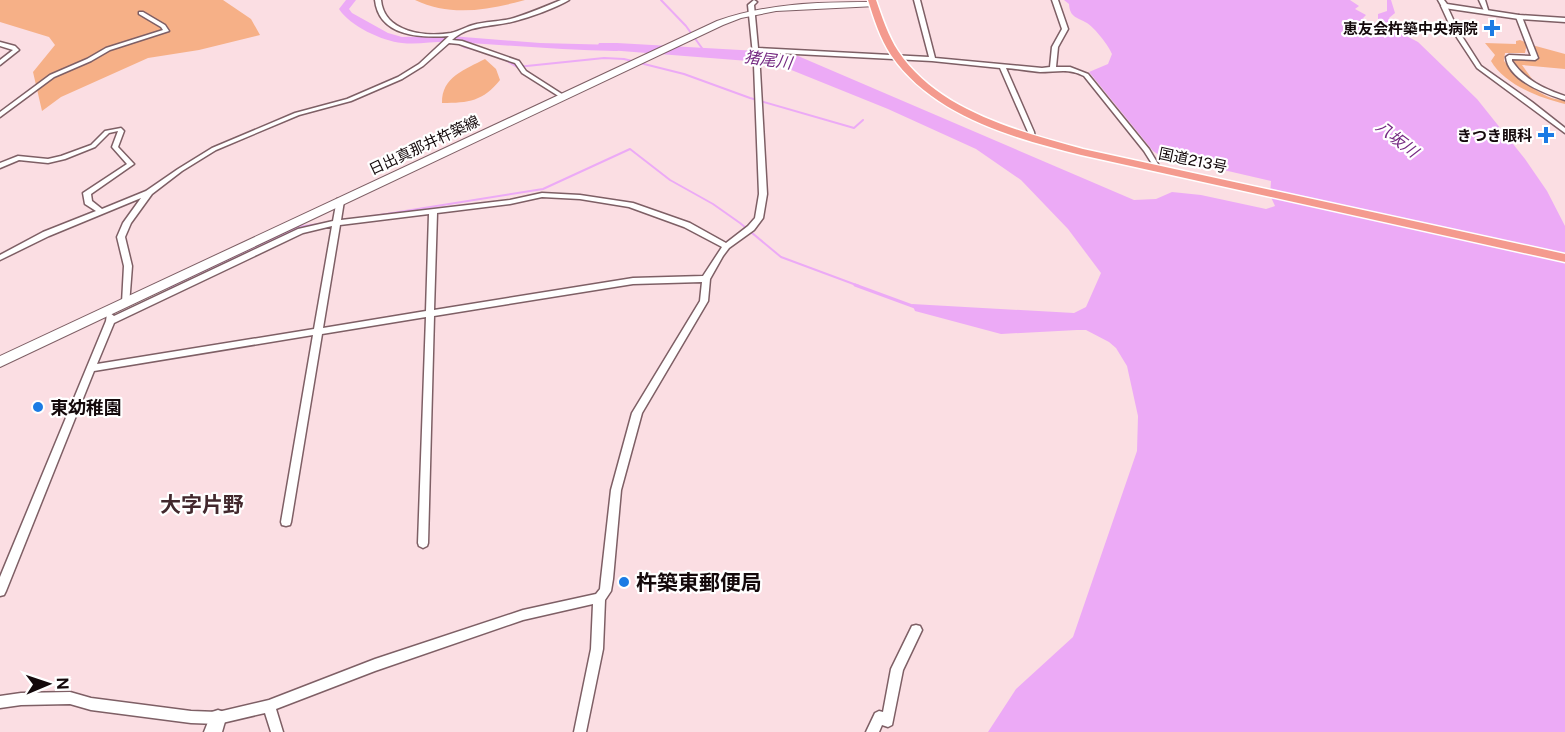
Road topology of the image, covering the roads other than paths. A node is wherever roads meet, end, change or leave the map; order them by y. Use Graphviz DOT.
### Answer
graph roads {
  1 [pos="378,0"];
  2 [pos="566,0"];
  3 [pos="917,0"];
  4 [pos="1055,0"];
  5 [pos="1482,0"];
  6 [pos="755,1"];
  7 [pos="873,2"];
  8 [pos="1443,3"];
  9 [pos="752,12"];
  10 [pos="1487,12"];
  11 [pos="141,13"];
  12 [pos="1519,16"];
  13 [pos="1565,20"];
  14 [pos="450,37"];
  15 [pos="0,44"];
  16 [pos="755,50"];
  17 [pos="898,58"];
  18 [pos="932,59"];
  19 [pos="0,63"];
  20 [pos="1002,66"];
  21 [pos="1053,67"];
  22 [pos="562,96"];
  23 [pos="1565,98"];
  24 [pos="0,115"];
  25 [pos="1561,124"];
  26 [pos="1565,131"];
  27 [pos="1032,138"];
  28 [pos="0,166"];
  29 [pos="1158,169"];
  30 [pos="149,192"];
  31 [pos="340,201"];
  32 [pos="101,211"];
  33 [pos="433,212"];
  34 [pos="337,221"];
  35 [pos="726,246"];
  36 [pos="0,258"];
  37 [pos="1565,258"];
  38 [pos="706,279"];
  39 [pos="126,303"];
  40 [pos="429,314"];
  41 [pos="110,316"];
  42 [pos="318,331"];
  43 [pos="0,362"];
  44 [pos="92,368"];
  45 [pos="286,522"];
  46 [pos="423,543"];
  47 [pos="0,591"];
  48 [pos="599,598"];
  49 [pos="916,630"];
  50 [pos="0,702"];
  51 [pos="269,706"];
  52 [pos="216,725"];
  53 [pos="277,732"];
  54 [pos="580,732"];
  55 [pos="872,732"];
  1 -- 14 [label="street"];
  2 -- 14 [label="street"];
  3 -- 18 [label="street"];
  4 -- 21 [label="street"];
  5 -- 10 [label="street"];
  6 -- 9 [label="street"];
  7 -- 9 [label="main road, 日出真那井杵築線"];
  7 -- 17 [label="highway, 国道213号"];
  8 -- 10 [label="street"];
  8 -- 25 [label="street"];
  9 -- 16 [label="street"];
  9 -- 22 [label="main road, 日出真那井杵築線"];
  10 -- 12 [label="street"];
  11 -- 24 [label="street"];
  12 -- 13 [label="street"];
  12 -- 23 [label="street"];
  14 -- 22 [label="street"];
  14 -- 30 [label="street"];
  15 -- 19 [label="street"];
  16 -- 17 [label="street"];
  16 -- 35 [label="street"];
  17 -- 18 [label="street"];
  17 -- 27 [label="highway, 国道213号"];
  18 -- 20 [label="street"];
  20 -- 21 [label="street"];
  20 -- 27 [label="street"];
  21 -- 29 [label="street"];
  22 -- 31 [label="main road, 日出真那井杵築線"];
  25 -- 26 [label="street"];
  27 -- 29 [label="highway, 国道213号"];
  28 -- 32 [label="street"];
  29 -- 37 [label="highway, 国道213号"];
  30 -- 32 [label="street"];
  30 -- 39 [label="street"];
  31 -- 34 [label="street"];
  31 -- 39 [label="main road, 日出真那井杵築線"];
  32 -- 36 [label="street"];
  33 -- 34 [label="street"];
  33 -- 35 [label="street"];
  33 -- 40 [label="street"];
  34 -- 41 [label="street"];
  34 -- 42 [label="street"];
  35 -- 38 [label="street"];
  38 -- 40 [label="street"];
  38 -- 48 [label="street"];
  39 -- 41 [label="main road, 日出真那井杵築線"];
  40 -- 42 [label="street"];
  40 -- 46 [label="street"];
  41 -- 43 [label="main road, 日出真那井杵築線"];
  41 -- 44 [label="street"];
  42 -- 44 [label="street"];
  42 -- 45 [label="street"];
  44 -- 47 [label="street"];
  48 -- 51 [label="street"];
  48 -- 54 [label="street"];
  49 -- 55 [label="street"];
  50 -- 52 [label="street"];
  51 -- 52 [label="street"];
  51 -- 53 [label="street"];
}
